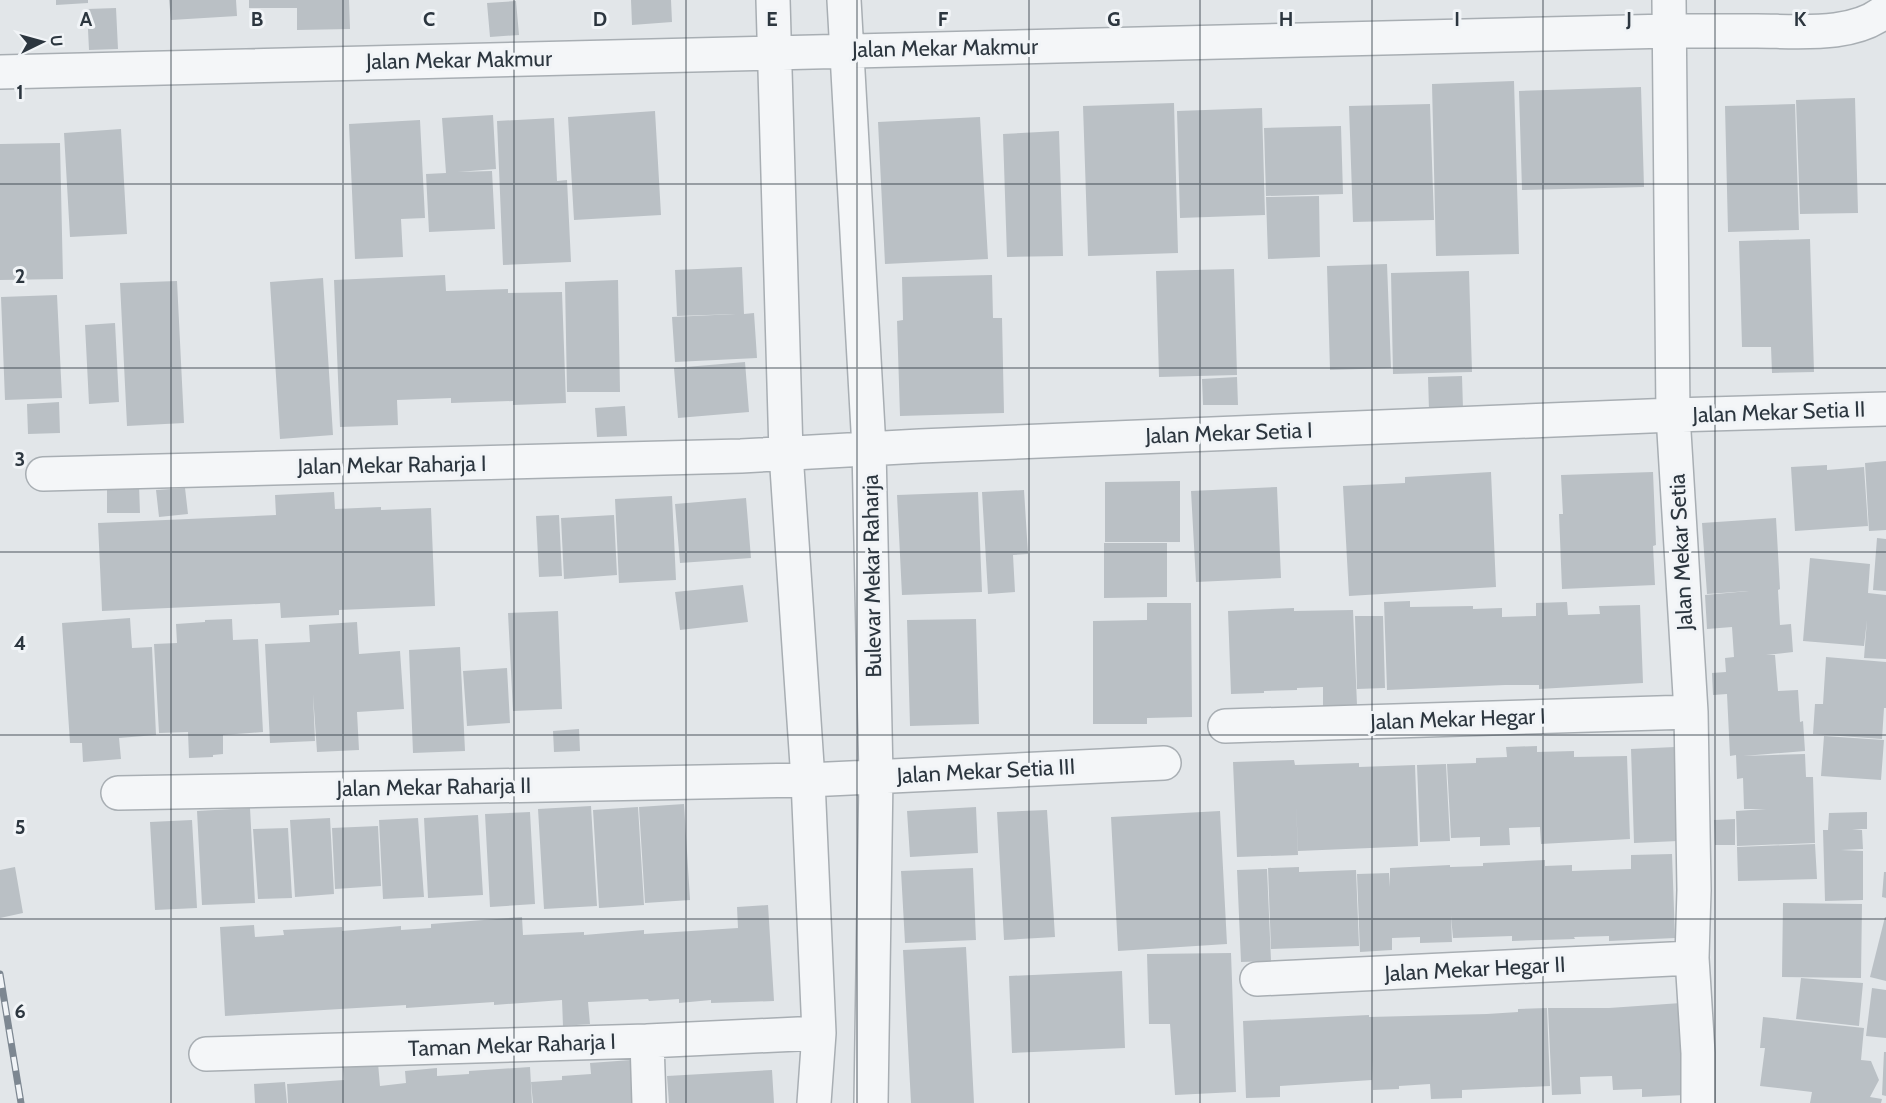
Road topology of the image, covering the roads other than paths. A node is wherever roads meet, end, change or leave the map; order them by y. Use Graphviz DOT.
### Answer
graph roads {
  1 [pos="772,0"];
  2 [pos="844,0"];
  3 [pos="1886,10"];
  4 [pos="1669,16"];
  5 [pos="846,50"];
  6 [pos="774,52"];
  7 [pos="0,72"];
  8 [pos="1886,409"];
  9 [pos="1673,415"];
  10 [pos="869,448"];
  11 [pos="786,453"];
  12 [pos="43,474"];
  13 [pos="1691,712"];
  14 [pos="1225,726"];
  15 [pos="1164,763"];
  16 [pos="876,776"];
  17 [pos="751,780"];
  18 [pos="808,780"];
  19 [pos="118,793"];
  20 [pos="1692,958"];
  21 [pos="1257,979"];
  22 [pos="819,1033"];
  23 [pos="647,1041"];
  24 [pos="206,1054"];
  25 [pos="649,1103"];
  26 [pos="814,1103"];
  27 [pos="871,1103"];
  28 [pos="1698,1103"];
  1 -- 6 [label="street"];
  2 -- 5 [label="street, Bulevar Mekar Raharja"];
  3 -- 4 [label="street, Jalan Mekar Makmur"];
  4 -- 5 [label="street, Jalan Mekar Makmur"];
  4 -- 9 [label="street, Jalan Mekar Setia"];
  5 -- 6 [label="street, Jalan Mekar Makmur"];
  5 -- 10 [label="street, Bulevar Mekar Raharja"];
  6 -- 7 [label="street, Jalan Mekar Makmur"];
  6 -- 11 [label="street"];
  8 -- 9 [label="street, Jalan Mekar Setia II"];
  9 -- 10 [label="street, Jalan Mekar Setia I"];
  9 -- 13 [label="street, Jalan Mekar Setia"];
  10 -- 11 [label="street, Jalan Mekar Setia I"];
  10 -- 16 [label="street, Bulevar Mekar Raharja"];
  11 -- 12 [label="street, Jalan Mekar Raharja I"];
  11 -- 18 [label="street"];
  13 -- 14 [label="street, Jalan Mekar Hegar I"];
  13 -- 20 [label="street, Jalan Mekar Setia"];
  15 -- 16 [label="street, Jalan Mekar Setia III"];
  16 -- 18 [label="street, Jalan Mekar Setia III"];
  16 -- 27 [label="street, Bulevar Mekar Raharja"];
  17 -- 18 [label="street, Jalan Mekar Setia III"];
  17 -- 19 [label="street, Jalan Mekar Raharja II"];
  18 -- 22 [label="street"];
  20 -- 21 [label="street, Jalan Mekar Hegar II"];
  20 -- 28 [label="street, Jalan Mekar Setia"];
  22 -- 23 [label="street, Taman Mekar Raharja I"];
  22 -- 26 [label="street"];
  23 -- 24 [label="street, Taman Mekar Raharja I"];
  23 -- 25 [label="street"];
}
